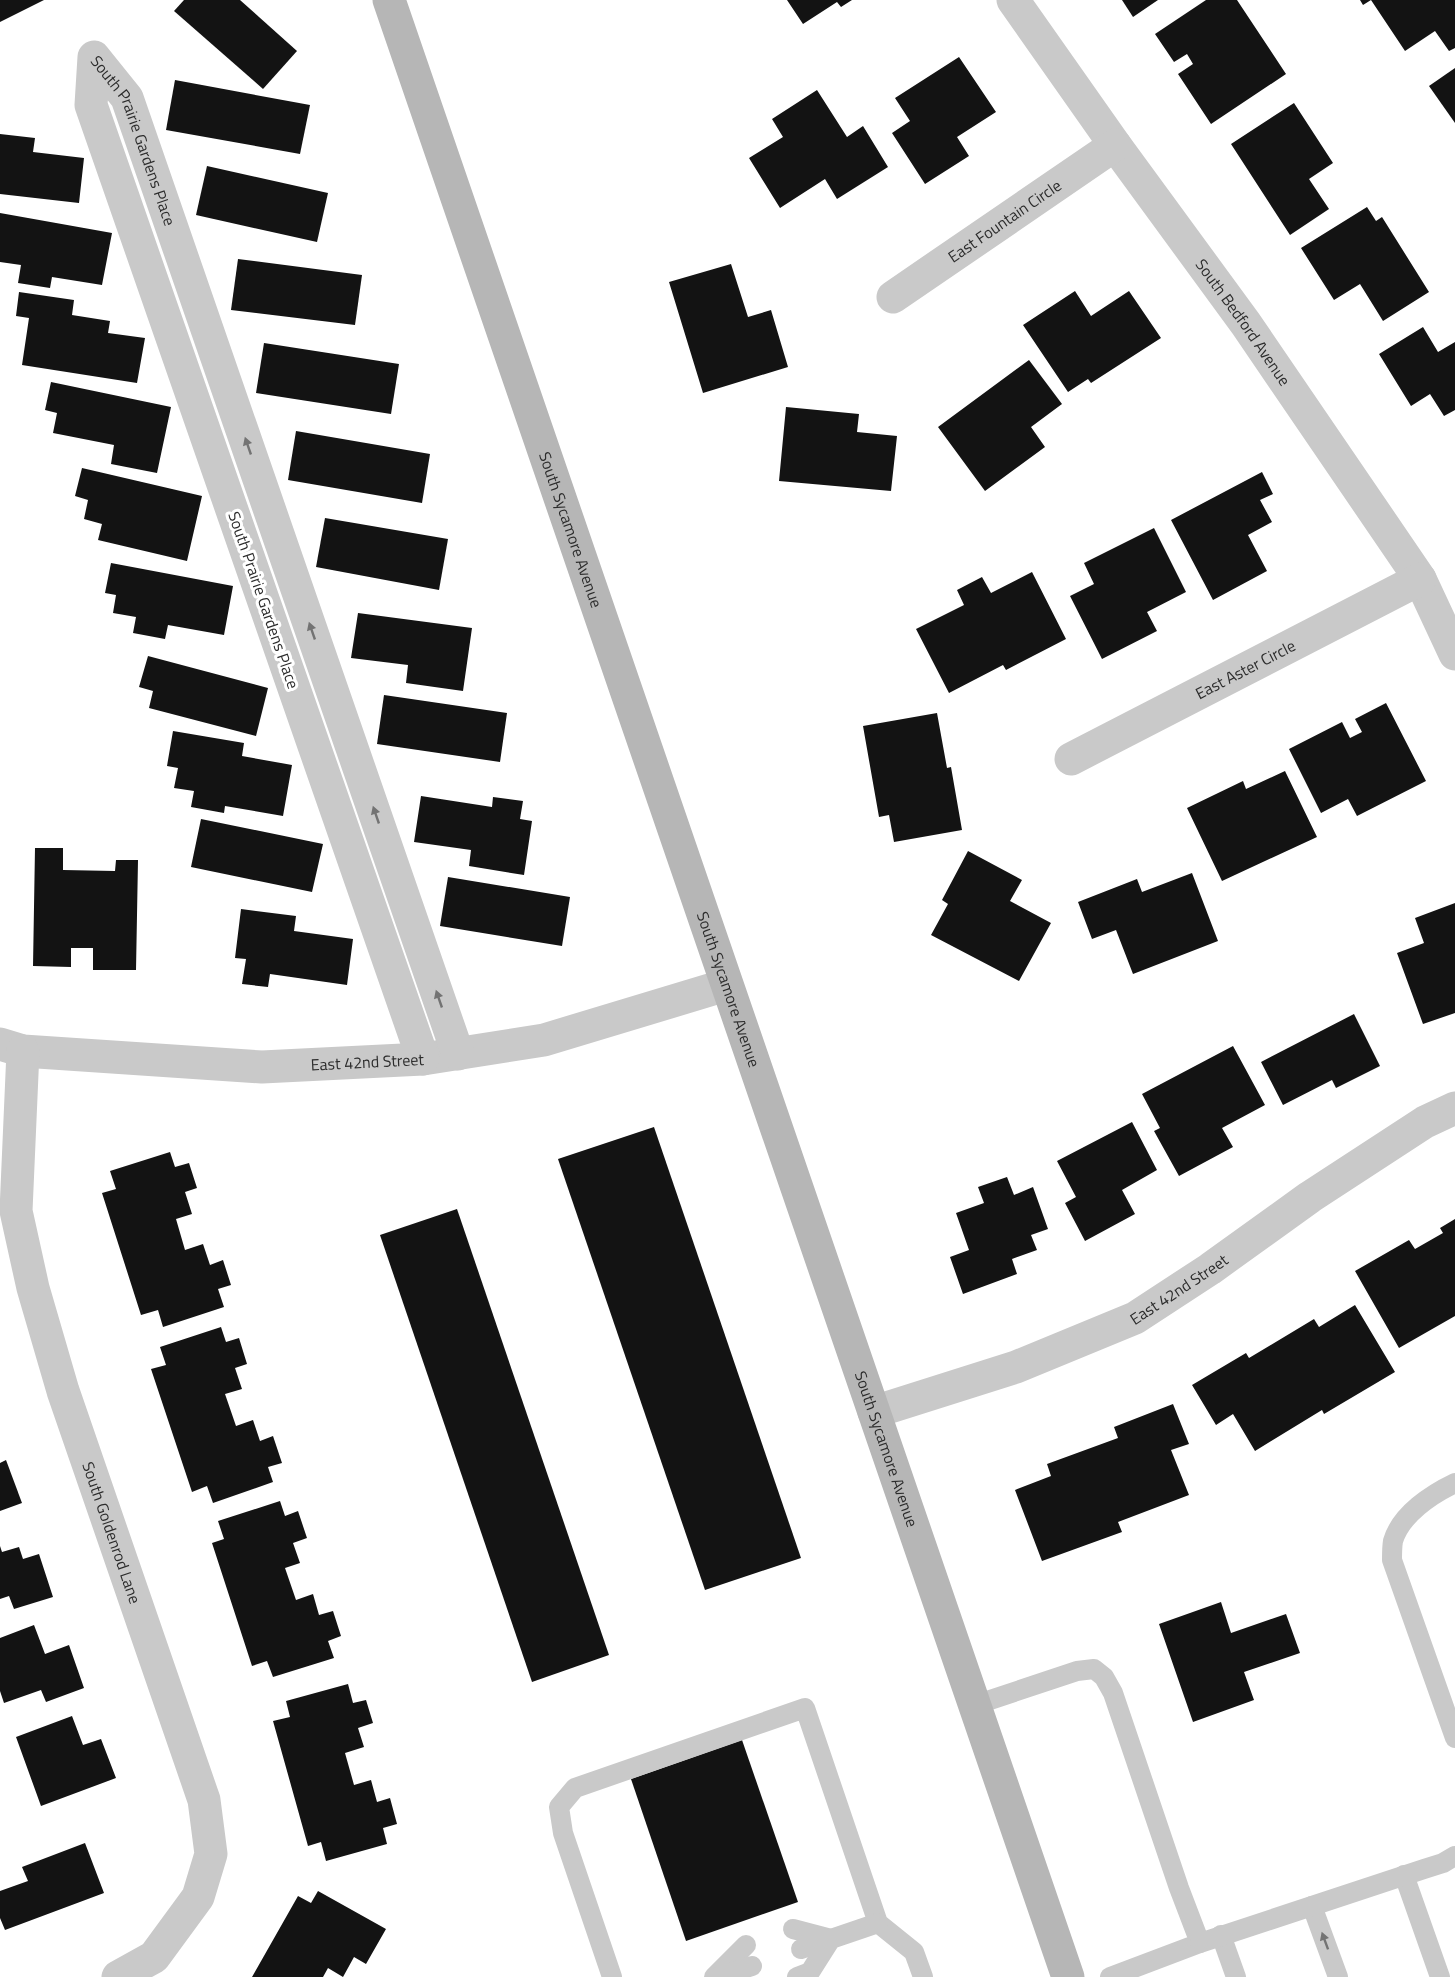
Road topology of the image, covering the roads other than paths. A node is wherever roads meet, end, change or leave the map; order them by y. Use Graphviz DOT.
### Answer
graph roads {
  1 [pos="389,0"];
  2 [pos="1013,0"];
  3 [pos="1115,145"];
  4 [pos="893,297"];
  5 [pos="1420,579"];
  6 [pos="1455,654"];
  7 [pos="1071,759"];
  8 [pos="726,985"];
  9 [pos="12,1048"];
  10 [pos="458,1054"];
  11 [pos="423,1059"];
  12 [pos="1455,1108"];
  13 [pos="874,1412"];
  14 [pos="1455,1483"];
  15 [pos="975,1705"];
  16 [pos="1455,1738"];
  17 [pos="1455,1856"];
  18 [pos="1404,1875"];
  19 [pos="1312,1906"];
  20 [pos="878,1923"];
  21 [pos="794,1929"];
  22 [pos="1221,1935"];
  23 [pos="831,1939"];
  24 [pos="1200,1943"];
  25 [pos="746,1945"];
  26 [pos="801,1949"];
  27 [pos="752,1966"];
  28 [pos="118,1977"];
  29 [pos="612,1977"];
  30 [pos="716,1977"];
  31 [pos="797,1977"];
  32 [pos="923,1977"];
  33 [pos="1068,1977"];
  34 [pos="1110,1977"];
  35 [pos="1236,1977"];
  36 [pos="1338,1977"];
  37 [pos="1440,1977"];
  1 -- 8 [label="main road, South Sycamore Avenue"];
  2 -- 3 [label="street, South Bedford Avenue"];
  3 -- 4 [label="street, East Fountain Circle"];
  3 -- 5 [label="street, South Bedford Avenue"];
  5 -- 6 [label="street, South Bedford Avenue"];
  5 -- 7 [label="street, East Aster Circle"];
  8 -- 10 [label="street, East 42nd Street"];
  8 -- 13 [label="main road, South Sycamore Avenue"];
  9 -- 11 [label="street, East 42nd Street"];
  9 -- 28 [label="street, South Goldenrod Lane"];
  10 -- 11 [label="street, East 42nd Street"];
  10 -- 11 [label="street, South Prairie Gardens Place, one-way"];
  12 -- 13 [label="street, East 42nd Street"];
  13 -- 15 [label="main road, South Sycamore Avenue"];
  14 -- 16 [label="lane"];
  15 -- 24 [label="lane"];
  15 -- 33 [label="main road, South Sycamore Avenue"];
  17 -- 18 [label="lane"];
  18 -- 19 [label="lane"];
  18 -- 37 [label="lane"];
  19 -- 22 [label="lane"];
  36 -- 19 [label="lane, one-way"];
  20 -- 23 [label="lane"];
  20 -- 29 [label="lane"];
  20 -- 32 [label="lane"];
  21 -- 23 [label="lane"];
  22 -- 24 [label="lane"];
  22 -- 35 [label="lane"];
  23 -- 26 [label="lane"];
  23 -- 31 [label="lane"];
  24 -- 34 [label="lane"];
  25 -- 30 [label="lane"];
  27 -- 30 [label="lane"];
}
